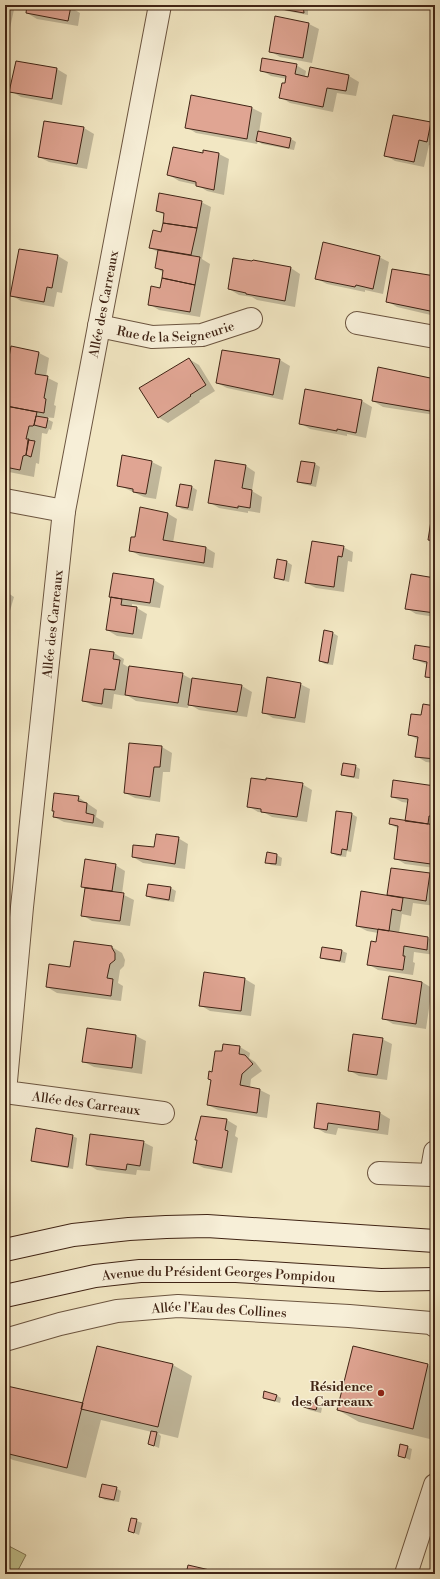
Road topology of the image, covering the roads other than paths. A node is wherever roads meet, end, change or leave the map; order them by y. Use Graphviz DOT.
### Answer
graph roads {
  1 [pos="160,5"];
  2 [pos="250,319"];
  3 [pos="357,323"];
  4 [pos="99,326"];
  5 [pos="435,337"];
  6 [pos="5,500"];
  7 [pos="64,511"];
  8 [pos="14,903"];
  9 [pos="6,1079"];
  10 [pos="162,1113"];
  11 [pos="435,1152"];
  12 [pos="380,1173"];
  13 [pos="435,1241"];
  14 [pos="5,1250"];
  15 [pos="435,1279"];
  16 [pos="381,1280"];
  17 [pos="435,1288"];
  18 [pos="5,1296"];
  19 [pos="435,1326"];
  20 [pos="5,1340"];
  21 [pos="435,1485"];
  22 [pos="406,1574"];
  1 -- 4 [label="street, Allée des Carreaux"];
  2 -- 4 [label="street, Rue de la Seigneurie"];
  3 -- 5 [label="street"];
  4 -- 7 [label="street, Allée des Carreaux"];
  6 -- 7 [label="street"];
  7 -- 8 [label="street, Allée des Carreaux"];
  8 -- 9 [label="street, Allée des Carreaux"];
  9 -- 10 [label="street, Allée des Carreaux"];
  11 -- 12 [label="street"];
  13 -- 14 [label="street"];
  15 -- 16 [label="street, Avenue du Président Georges Pompidou"];
  16 -- 17 [label="street"];
  16 -- 18 [label="street, Avenue du Président Georges Pompidou"];
  19 -- 20 [label="street, Allée l'Eau des Collines"];
  21 -- 22 [label="street"];
}
